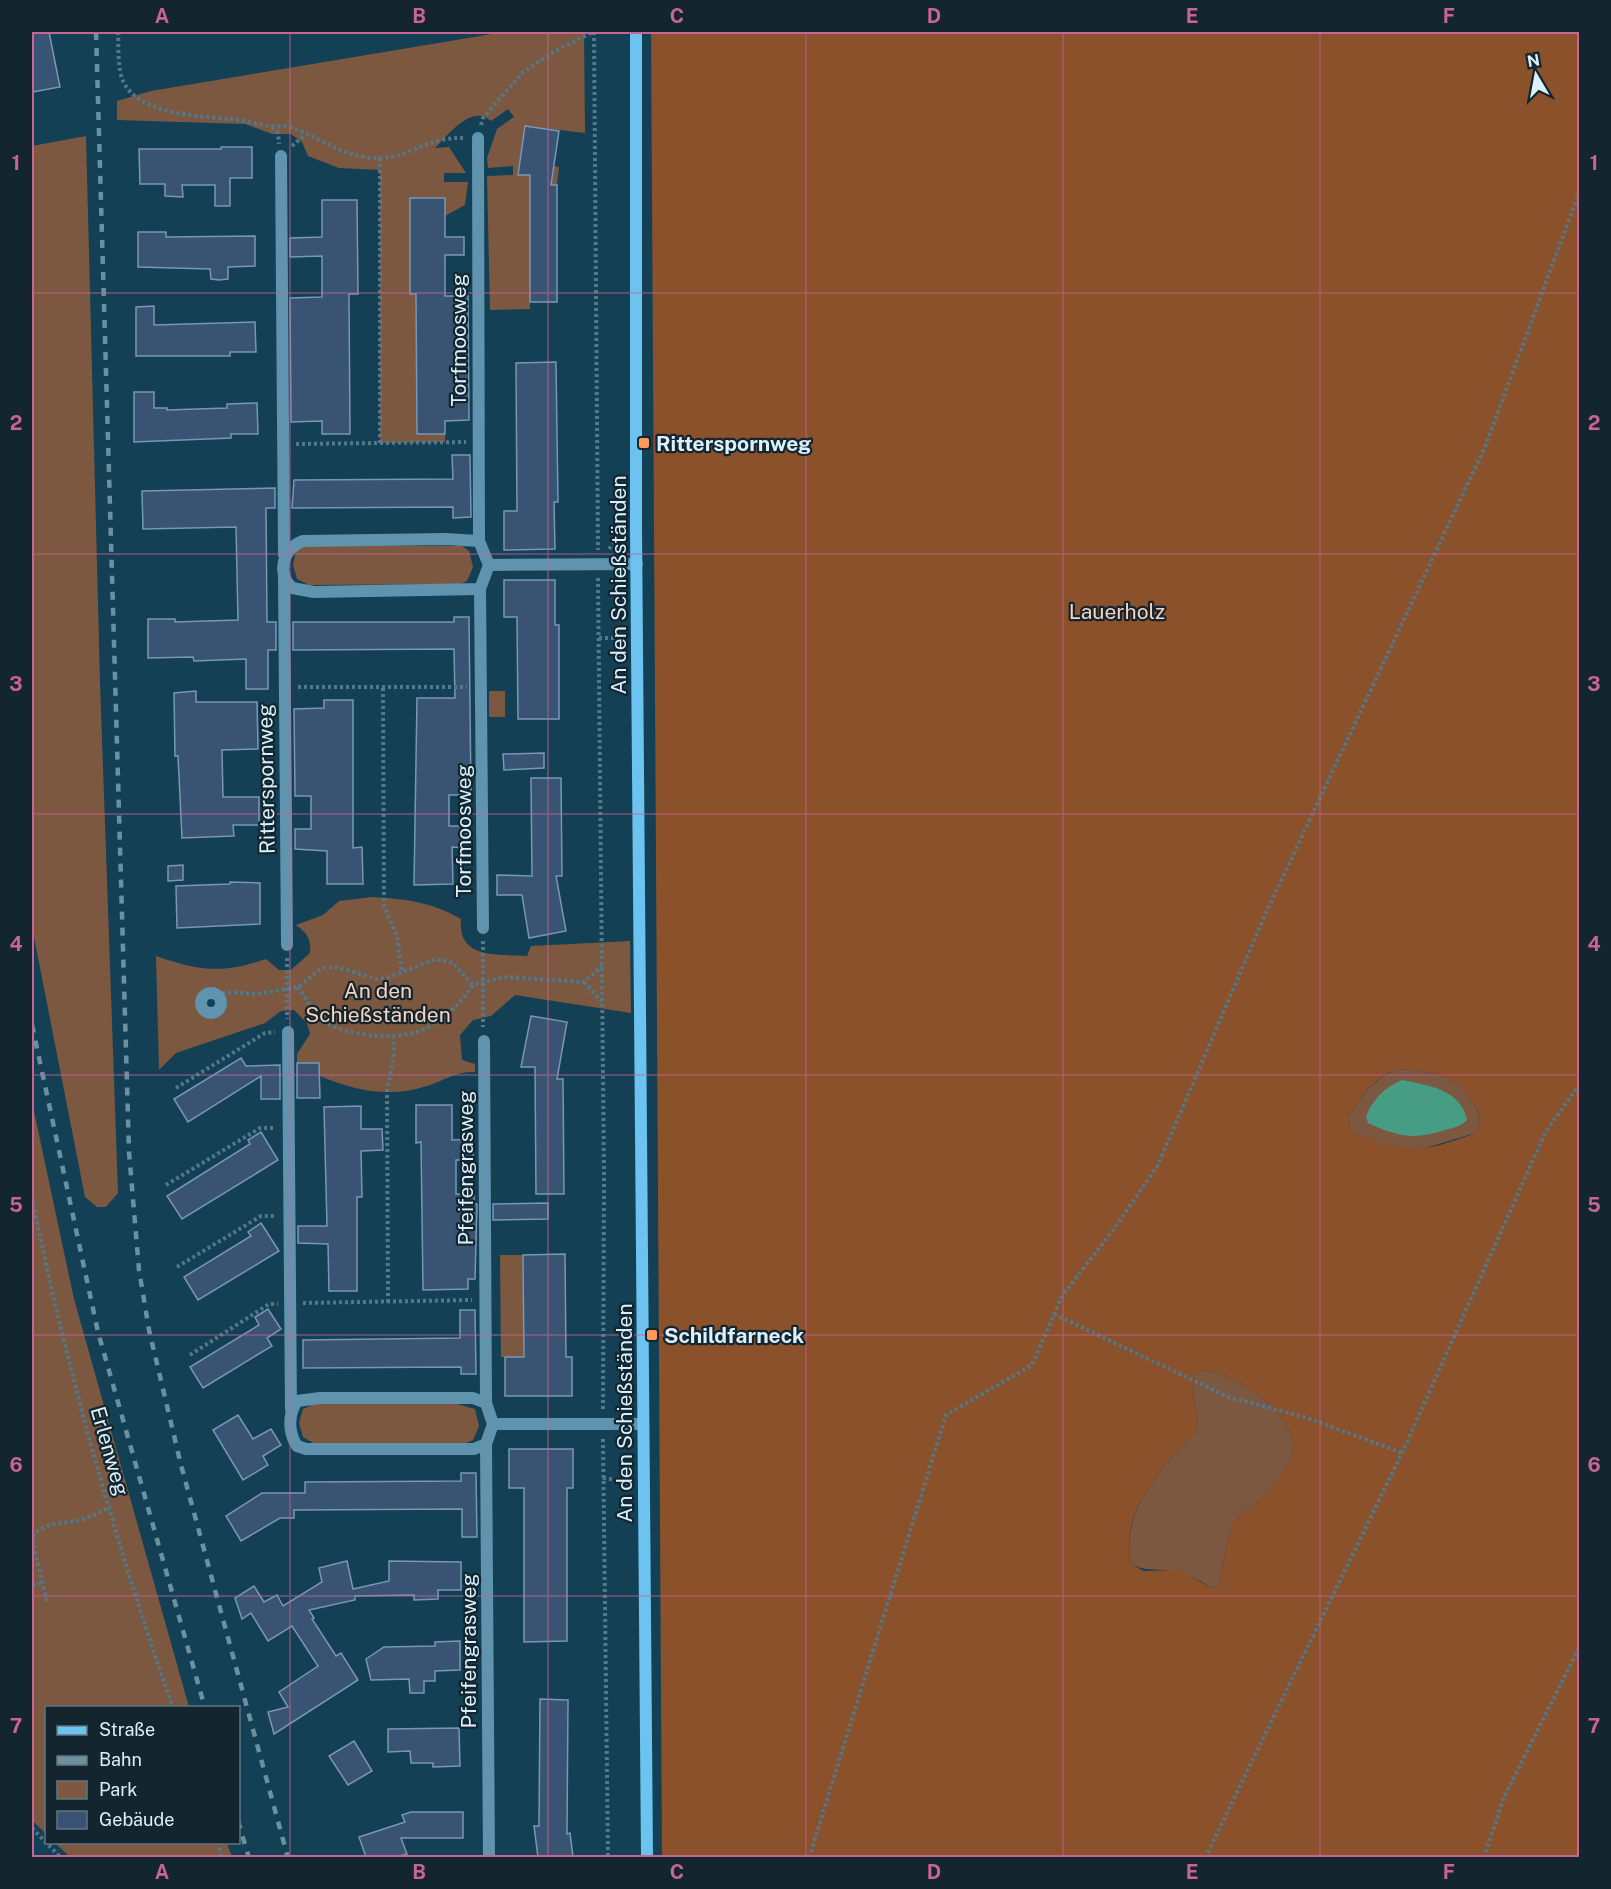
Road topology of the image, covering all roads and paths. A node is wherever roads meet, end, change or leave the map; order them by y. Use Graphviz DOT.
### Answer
graph roads {
  1 [pos="118,32"];
  2 [pos="593,32"];
  3 [pos="636,32"];
  4 [pos="478,138"];
  5 [pos="281,156"];
  6 [pos="380,158"];
  7 [pos="1580,190"];
  8 [pos="477,442"];
  9 [pos="380,443"];
  10 [pos="284,444"];
  11 [pos="479,541"];
  12 [pos="284,556"];
  13 [pos="598,564"];
  14 [pos="637,564"];
  15 [pos="489,565"];
  16 [pos="284,577"];
  17 [pos="480,589"];
  18 [pos="599,638"];
  19 [pos="619,658"];
  20 [pos="285,687"];
  21 [pos="481,687"];
  22 [pos="383,688"];
  23 [pos="483,928"];
  24 [pos="287,945"];
  25 [pos="602,965"];
  26 [pos="402,973"];
  27 [pos="584,982"];
  28 [pos="474,985"];
  29 [pos="483,985"];
  30 [pos="287,987"];
  31 [pos="298,987"];
  32 [pos="218,996"];
  33 [pos="602,1003"];
  34 [pos="288,1032"];
  35 [pos="393,1037"];
  36 [pos="483,1041"];
  37 [pos="1580,1084"];
  38 [pos="176,1088"];
  39 [pos="288,1127"];
  40 [pos="166,1185"];
  41 [pos="32,1198"];
  42 [pos="289,1215"];
  43 [pos="177,1267"];
  44 [pos="485,1300"];
  45 [pos="388,1302"];
  46 [pos="290,1304"];
  47 [pos="1054,1314"];
  48 [pos="190,1354"];
  49 [pos="486,1403"];
  50 [pos="291,1410"];
  51 [pos="493,1424"];
  52 [pos="603,1424"];
  53 [pos="643,1424"];
  54 [pos="486,1444"];
  55 [pos="1402,1453"];
  56 [pos="603,1478"];
  57 [pos="631,1492"];
  58 [pos="111,1507"];
  59 [pos="44,1583"];
  60 [pos="32,1585"];
  61 [pos="47,1601"];
  62 [pos="1580,1646"];
  63 [pos="173,1706"];
  64 [pos="32,1828"];
  65 [pos="45,1841"];
  66 [pos="48,1844"];
  67 [pos="61,1857"];
  68 [pos="489,1857"];
  69 [pos="608,1857"];
  70 [pos="648,1857"];
  71 [pos="809,1857"];
  72 [pos="1205,1857"];
  73 [pos="1484,1857"];
  1 -- 6 [label="path"];
  2 -- 4 [label="path"];
  2 -- 13 [label="path"];
  3 -- 14 [label="street, An den Schießständen"];
  4 -- 6 [label="path"];
  4 -- 8 [label="street, Torfmoosweg"];
  5 -- 10 [label="street, Ritterspornweg"];
  6 -- 9 [label="path"];
  7 -- 47 [label="path"];
  8 -- 9 [label="path"];
  8 -- 11 [label="street, Torfmoosweg"];
  9 -- 10 [label="path"];
  10 -- 12 [label="street, Ritterspornweg"];
  11 -- 12 [label="street"];
  11 -- 15 [label="street"];
  12 -- 16 [label="street, Ritterspornweg"];
  13 -- 14 [label="street"];
  13 -- 15 [label="street"];
  13 -- 18 [label="path"];
  14 -- 53 [label="street, An den Schießständen"];
  15 -- 17 [label="street"];
  16 -- 17 [label="street"];
  16 -- 20 [label="street, Ritterspornweg"];
  17 -- 21 [label="street, Torfmoosweg"];
  18 -- 19 [label="path"];
  18 -- 25 [label="path"];
  20 -- 22 [label="path"];
  20 -- 24 [label="street, Ritterspornweg"];
  21 -- 22 [label="path"];
  21 -- 23 [label="street, Torfmoosweg"];
  22 -- 26 [label="path"];
  23 -- 29 [label="path"];
  24 -- 30 [label="path"];
  25 -- 27 [label="path"];
  25 -- 33 [label="path"];
  26 -- 28 [label="path"];
  26 -- 31 [label="path"];
  27 -- 29 [label="path"];
  27 -- 33 [label="path"];
  28 -- 29 [label="path"];
  28 -- 35 [label="path"];
  29 -- 36 [label="path"];
  30 -- 31 [label="path"];
  30 -- 32 [label="path"];
  30 -- 34 [label="path"];
  31 -- 35 [label="path"];
  33 -- 52 [label="path"];
  34 -- 38 [label="path"];
  34 -- 39 [label="street"];
  35 -- 45 [label="path"];
  36 -- 44 [label="street, Pfeifengrasweg"];
  37 -- 55 [label="path"];
  39 -- 40 [label="path"];
  39 -- 42 [label="street"];
  41 -- 58 [label="path, Erlenweg"];
  42 -- 43 [label="path"];
  42 -- 46 [label="street"];
  44 -- 45 [label="path"];
  44 -- 49 [label="street, Pfeifengrasweg"];
  45 -- 46 [label="path"];
  46 -- 48 [label="path"];
  46 -- 50 [label="street"];
  47 -- 55 [label="path"];
  47 -- 71 [label="path"];
  49 -- 50 [label="street"];
  49 -- 51 [label="street"];
  50 -- 54 [label="street"];
  51 -- 52 [label="street"];
  51 -- 54 [label="street"];
  52 -- 53 [label="street"];
  52 -- 56 [label="path"];
  53 -- 70 [label="street, An den Schießständen"];
  54 -- 68 [label="street, Pfeifengrasweg"];
  55 -- 72 [label="path"];
  56 -- 57 [label="path"];
  56 -- 69 [label="path"];
  58 -- 59 [label="path"];
  58 -- 63 [label="path, Erlenweg"];
  59 -- 60 [label="path"];
  59 -- 61 [label="path"];
  62 -- 73 [label="path"];
  64 -- 65 [label="path"];
  66 -- 67 [label="path"];
}
